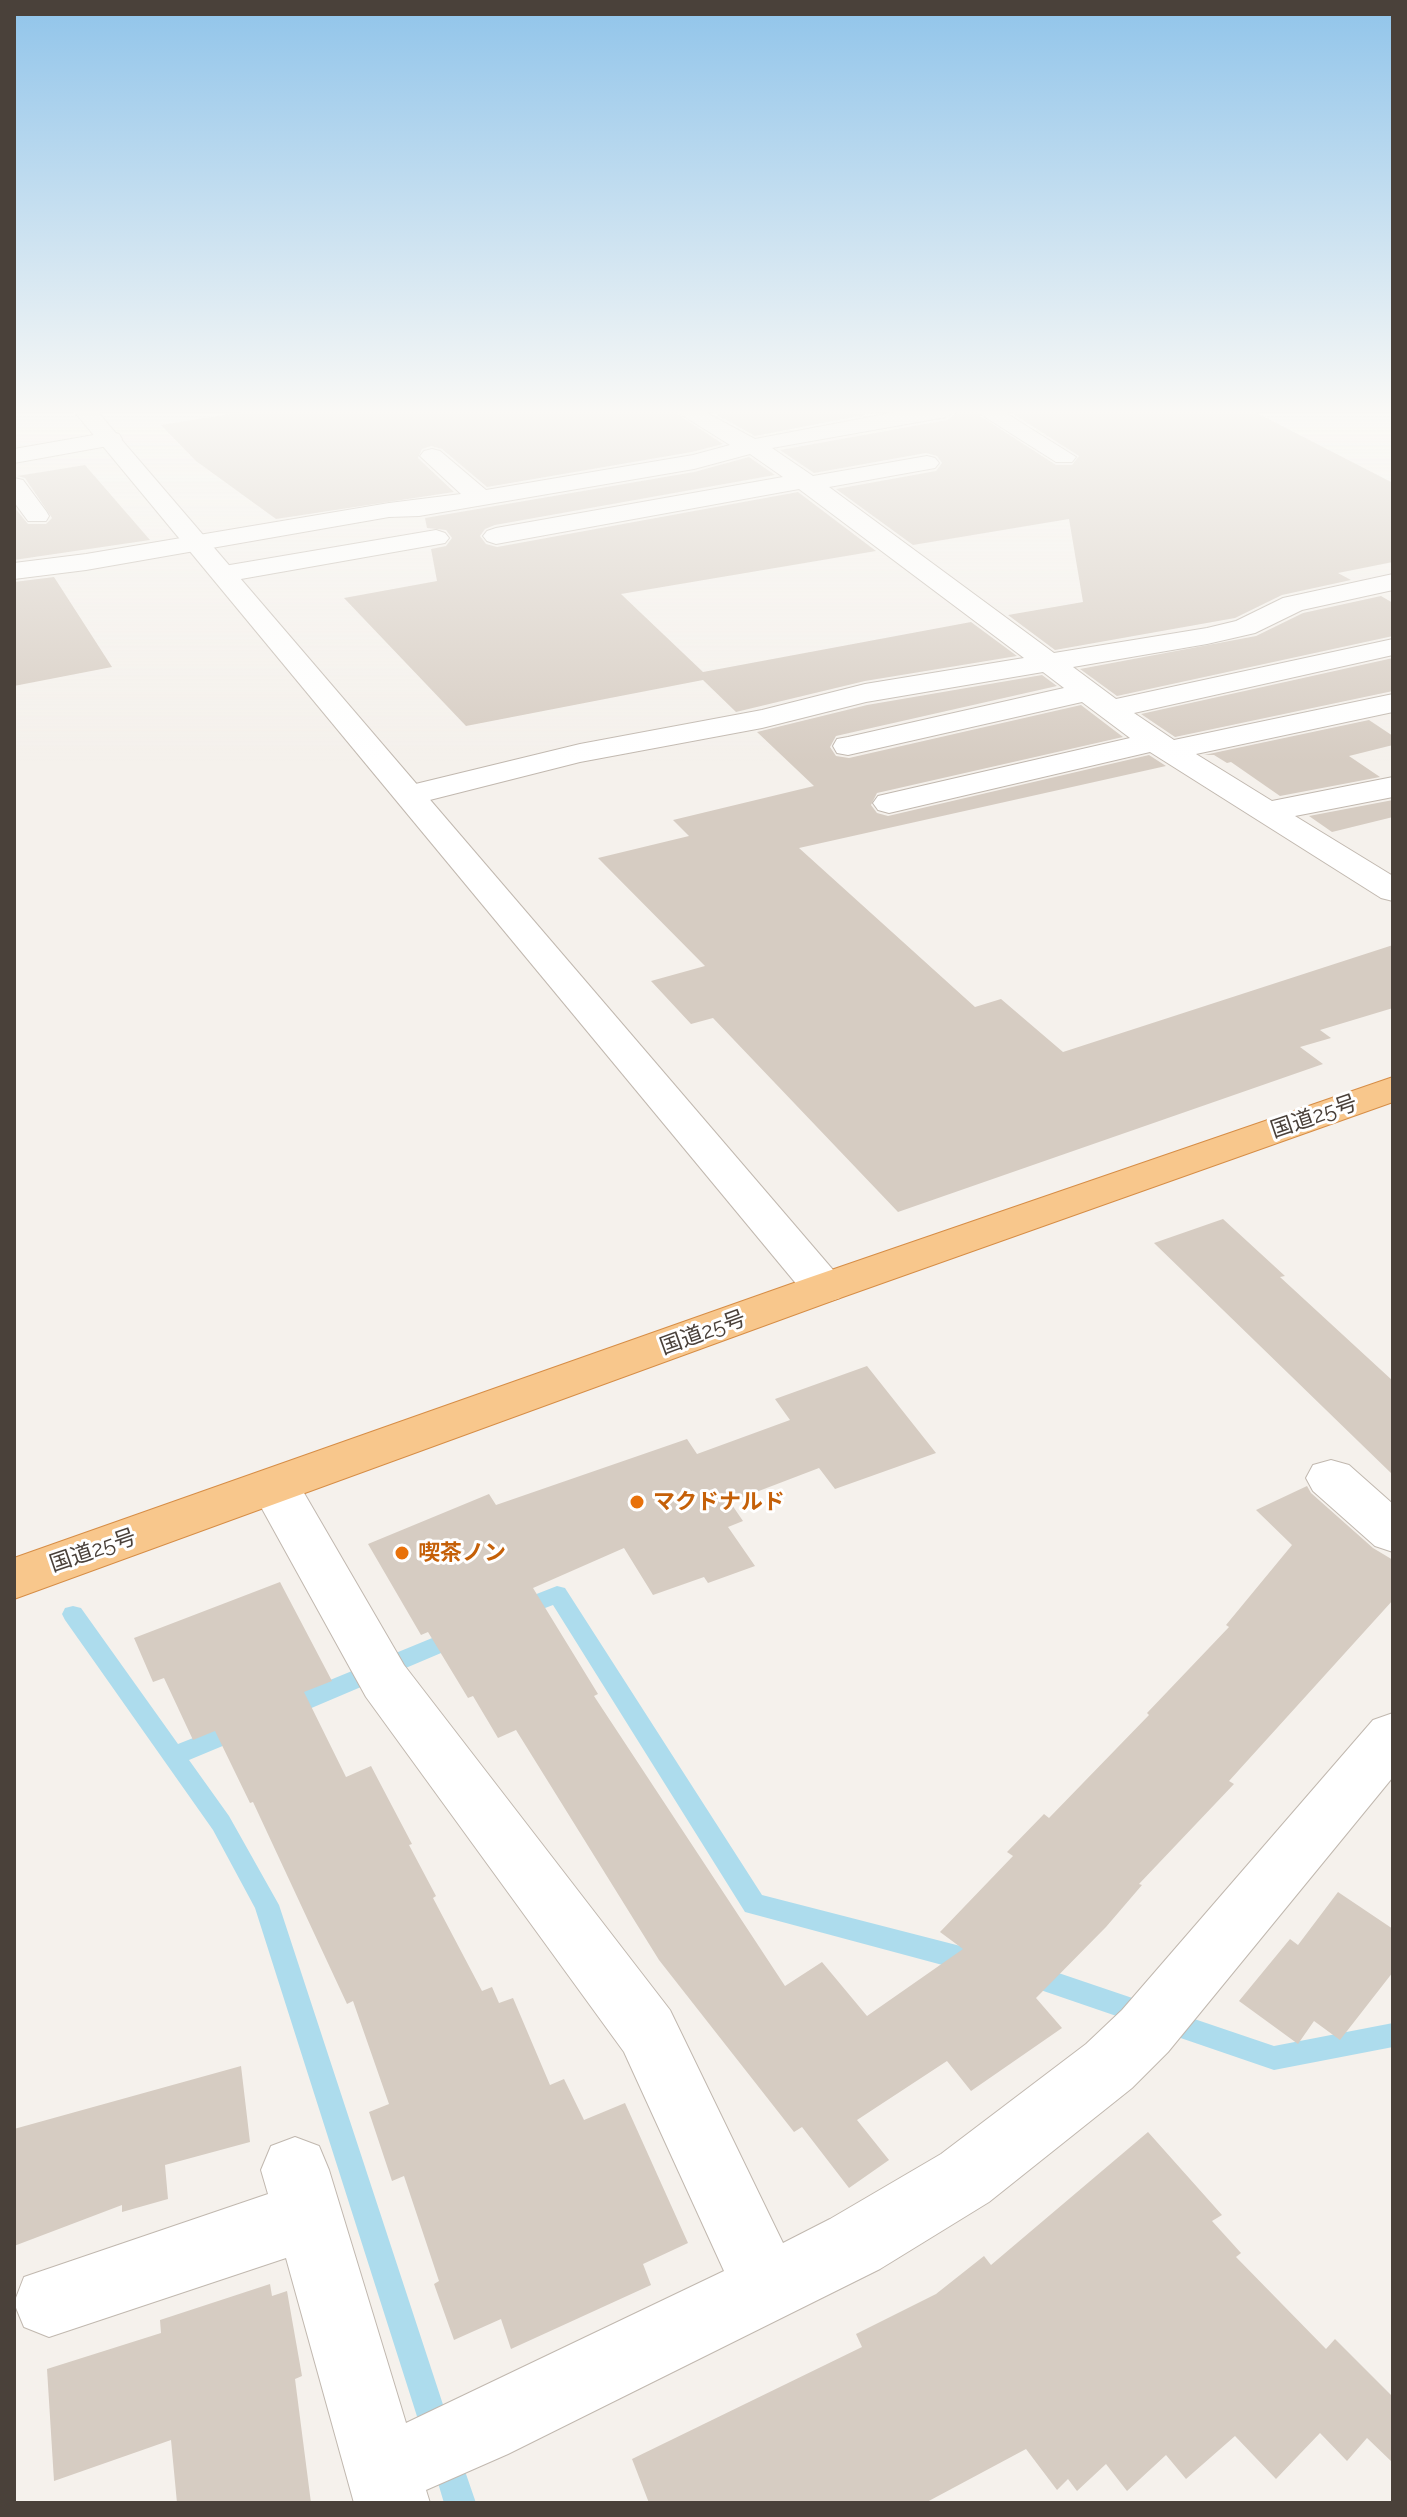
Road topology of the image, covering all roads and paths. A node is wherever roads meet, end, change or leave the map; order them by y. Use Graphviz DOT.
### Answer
graph roads {
  1 [pos="185,527"];
  2 [pos="288,527"];
  3 [pos="545,527"];
  4 [pos="868,527"];
  5 [pos="66,536"];
  6 [pos="496,536"];
  7 [pos="436,538"];
  8 [pos="198,543"];
  9 [pos="86,562"];
  10 [pos="14,571"];
  11 [pos="224,574"];
  12 [pos="1393,582"];
  13 [pos="1393,647"];
  14 [pos="1050,662"];
  15 [pos="1099,701"];
  16 [pos="1393,703"];
  17 [pos="848,746"];
  18 [pos="1161,746"];
  19 [pos="1393,787"];
  20 [pos="410,795"];
  21 [pos="889,803"];
  22 [pos="1269,811"];
  23 [pos="1393,891"];
  24 [pos="1393,1089"];
  25 [pos="824,1288"];
  26 [pos="1331,1478"];
  27 [pos="275,1487"];
  28 [pos="1393,1533"];
  29 [pos="14,1579"];
  30 [pos="1393,1736"];
  31 [pos="767,2287"];
  32 [pos="49,2302"];
  33 [pos="419,2465"];
  1 -- 8 [label="street"];
  2 -- 8 [label="street"];
  3 -- 6 [label="street"];
  4 -- 14 [label="street"];
  5 -- 9 [label="street"];
  7 -- 11 [label="street"];
  8 -- 9 [label="street"];
  8 -- 11 [label="street"];
  9 -- 10 [label="street"];
  11 -- 20 [label="street"];
  12 -- 14 [label="street"];
  13 -- 15 [label="street"];
  14 -- 15 [label="street"];
  14 -- 20 [label="street"];
  15 -- 17 [label="street"];
  15 -- 18 [label="street"];
  16 -- 18 [label="street"];
  18 -- 21 [label="street"];
  18 -- 22 [label="street"];
  19 -- 22 [label="street"];
  20 -- 25 [label="street"];
  22 -- 23 [label="street"];
  24 -- 25 [label="highway, 国道25号"];
  25 -- 27 [label="highway, 国道25号"];
  26 -- 28 [label="street"];
  27 -- 29 [label="highway, 国道25号"];
  27 -- 31 [label="street"];
  30 -- 31 [label="street"];
  31 -- 33 [label="street"];
  32 -- 33 [label="street"];
}
